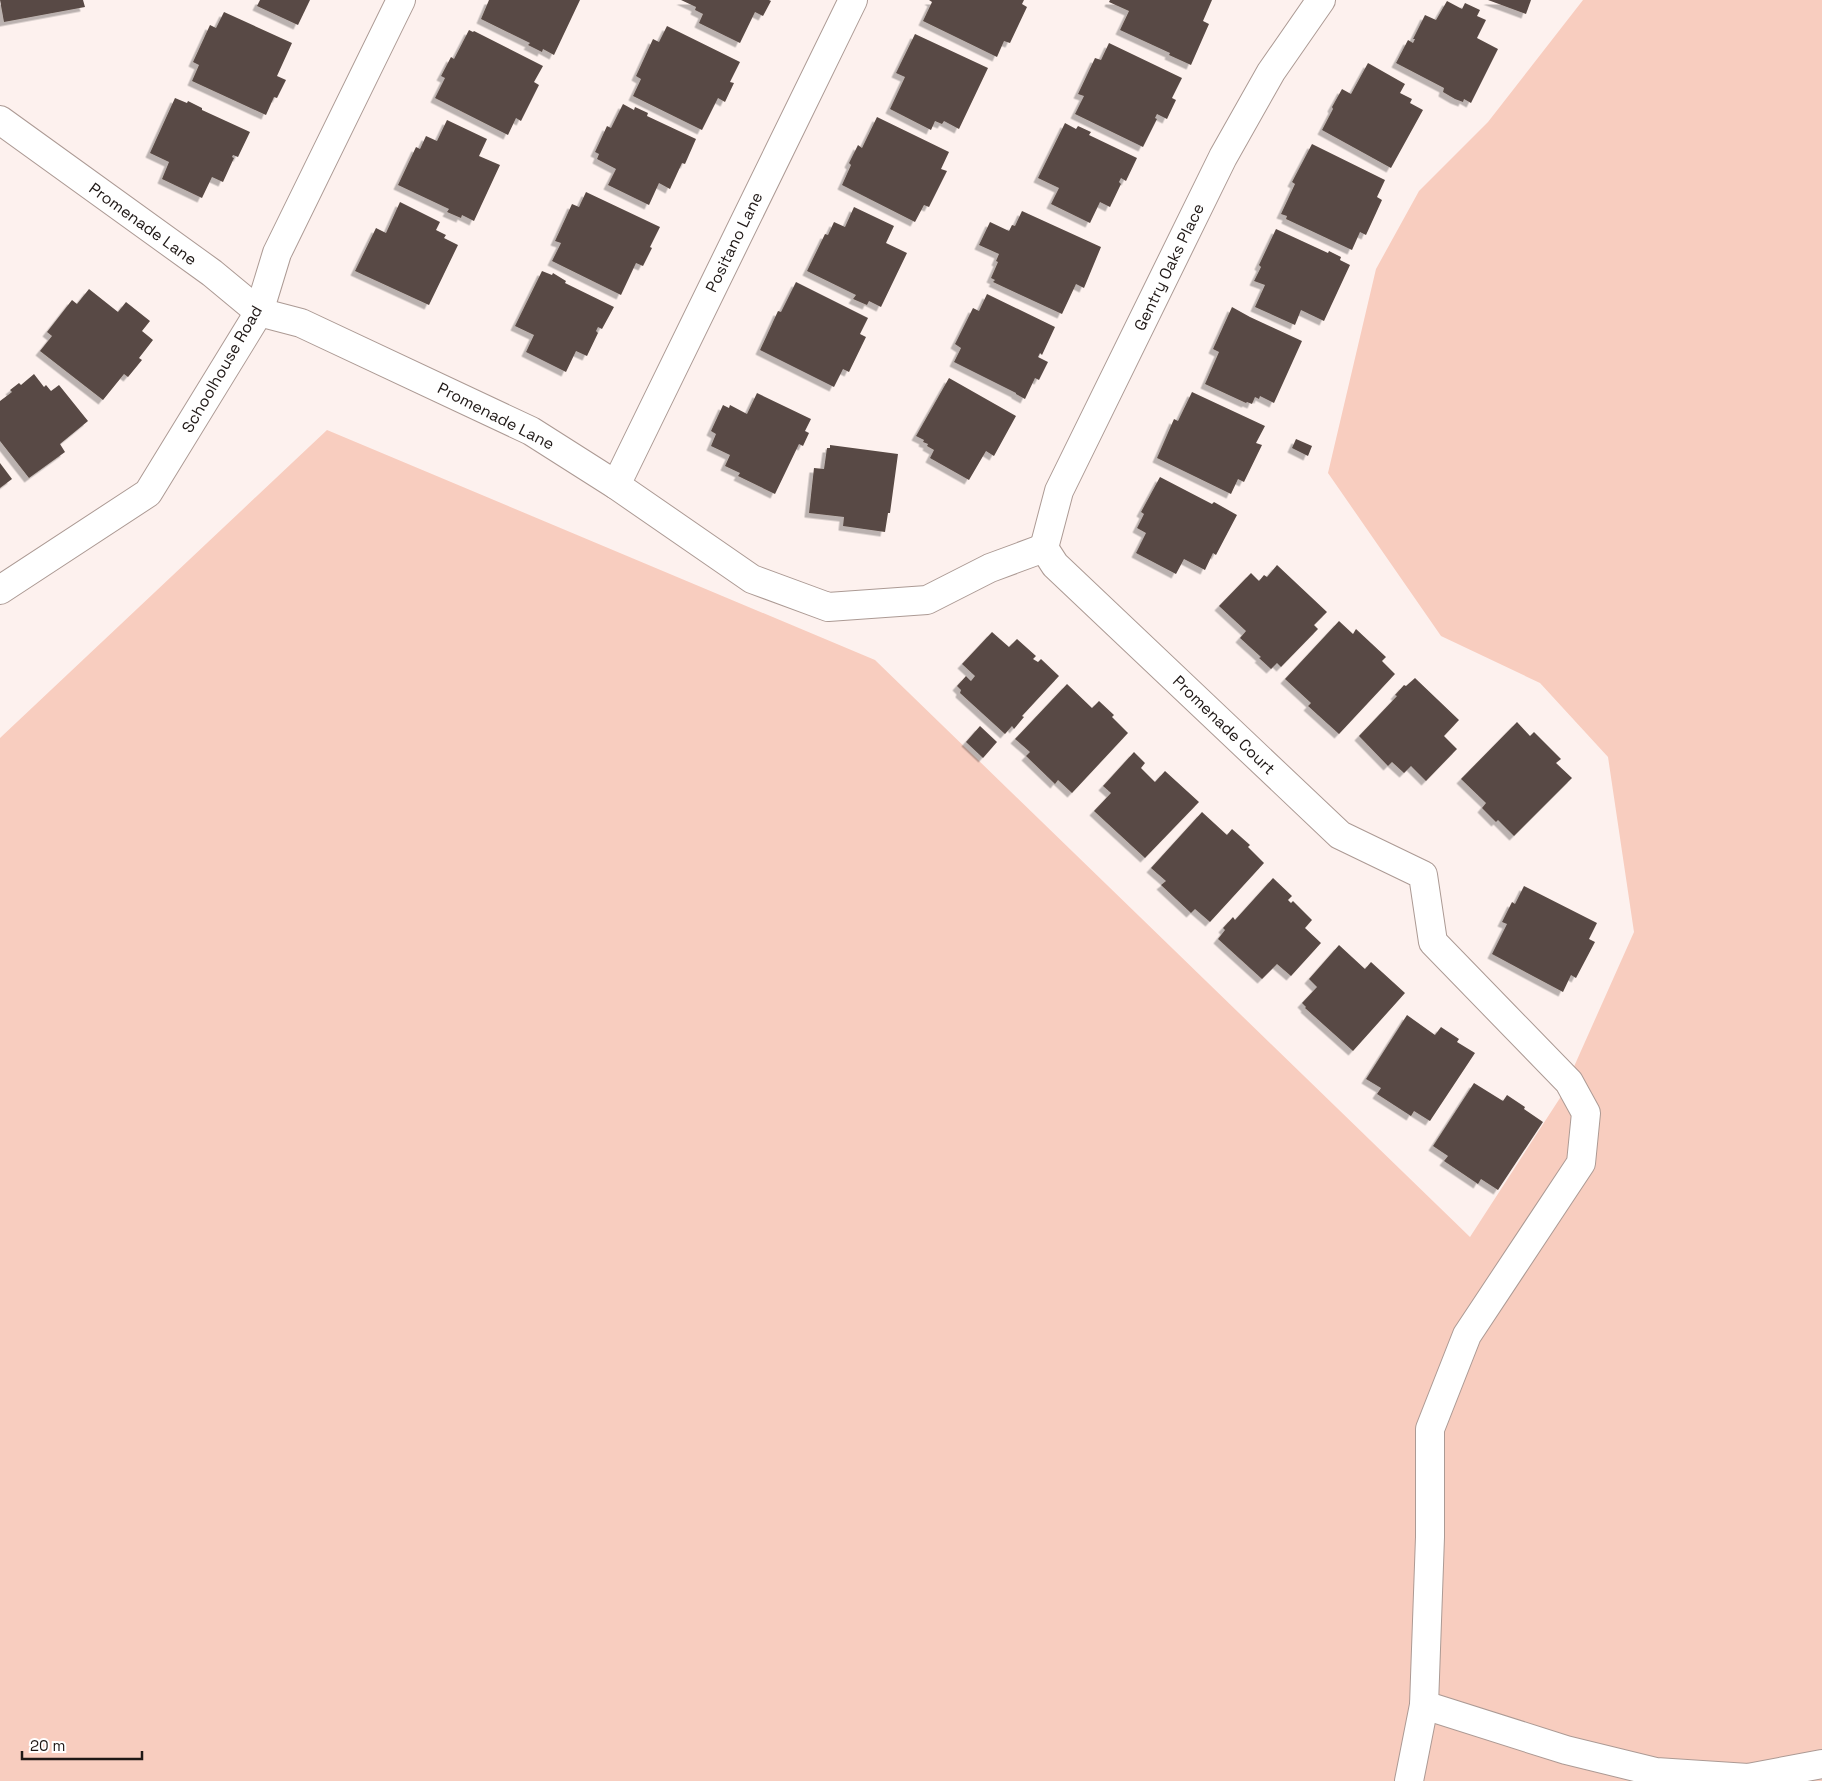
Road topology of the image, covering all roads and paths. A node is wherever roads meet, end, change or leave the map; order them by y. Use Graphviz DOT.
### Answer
graph roads {
  1 [pos="401,0"];
  2 [pos="853,0"];
  3 [pos="1322,0"];
  4 [pos="0,120"];
  5 [pos="259,312"];
  6 [pos="616,485"];
  7 [pos="1044,548"];
  8 [pos="0,590"];
  9 [pos="1424,1706"];
  10 [pos="1822,1764"];
  11 [pos="1409,1781"];
  1 -- 5 [label="street, Schoolhouse Road"];
  2 -- 6 [label="street, Positano Lane"];
  3 -- 7 [label="street, Gentry Oaks Place"];
  4 -- 5 [label="street, Promenade Lane"];
  5 -- 6 [label="street, Promenade Lane"];
  5 -- 8 [label="street, Schoolhouse Road"];
  6 -- 7 [label="street, Promenade Lane"];
  7 -- 9 [label="street, Promenade Court"];
  9 -- 10 [label="street"];
  9 -- 11 [label="street"];
}
